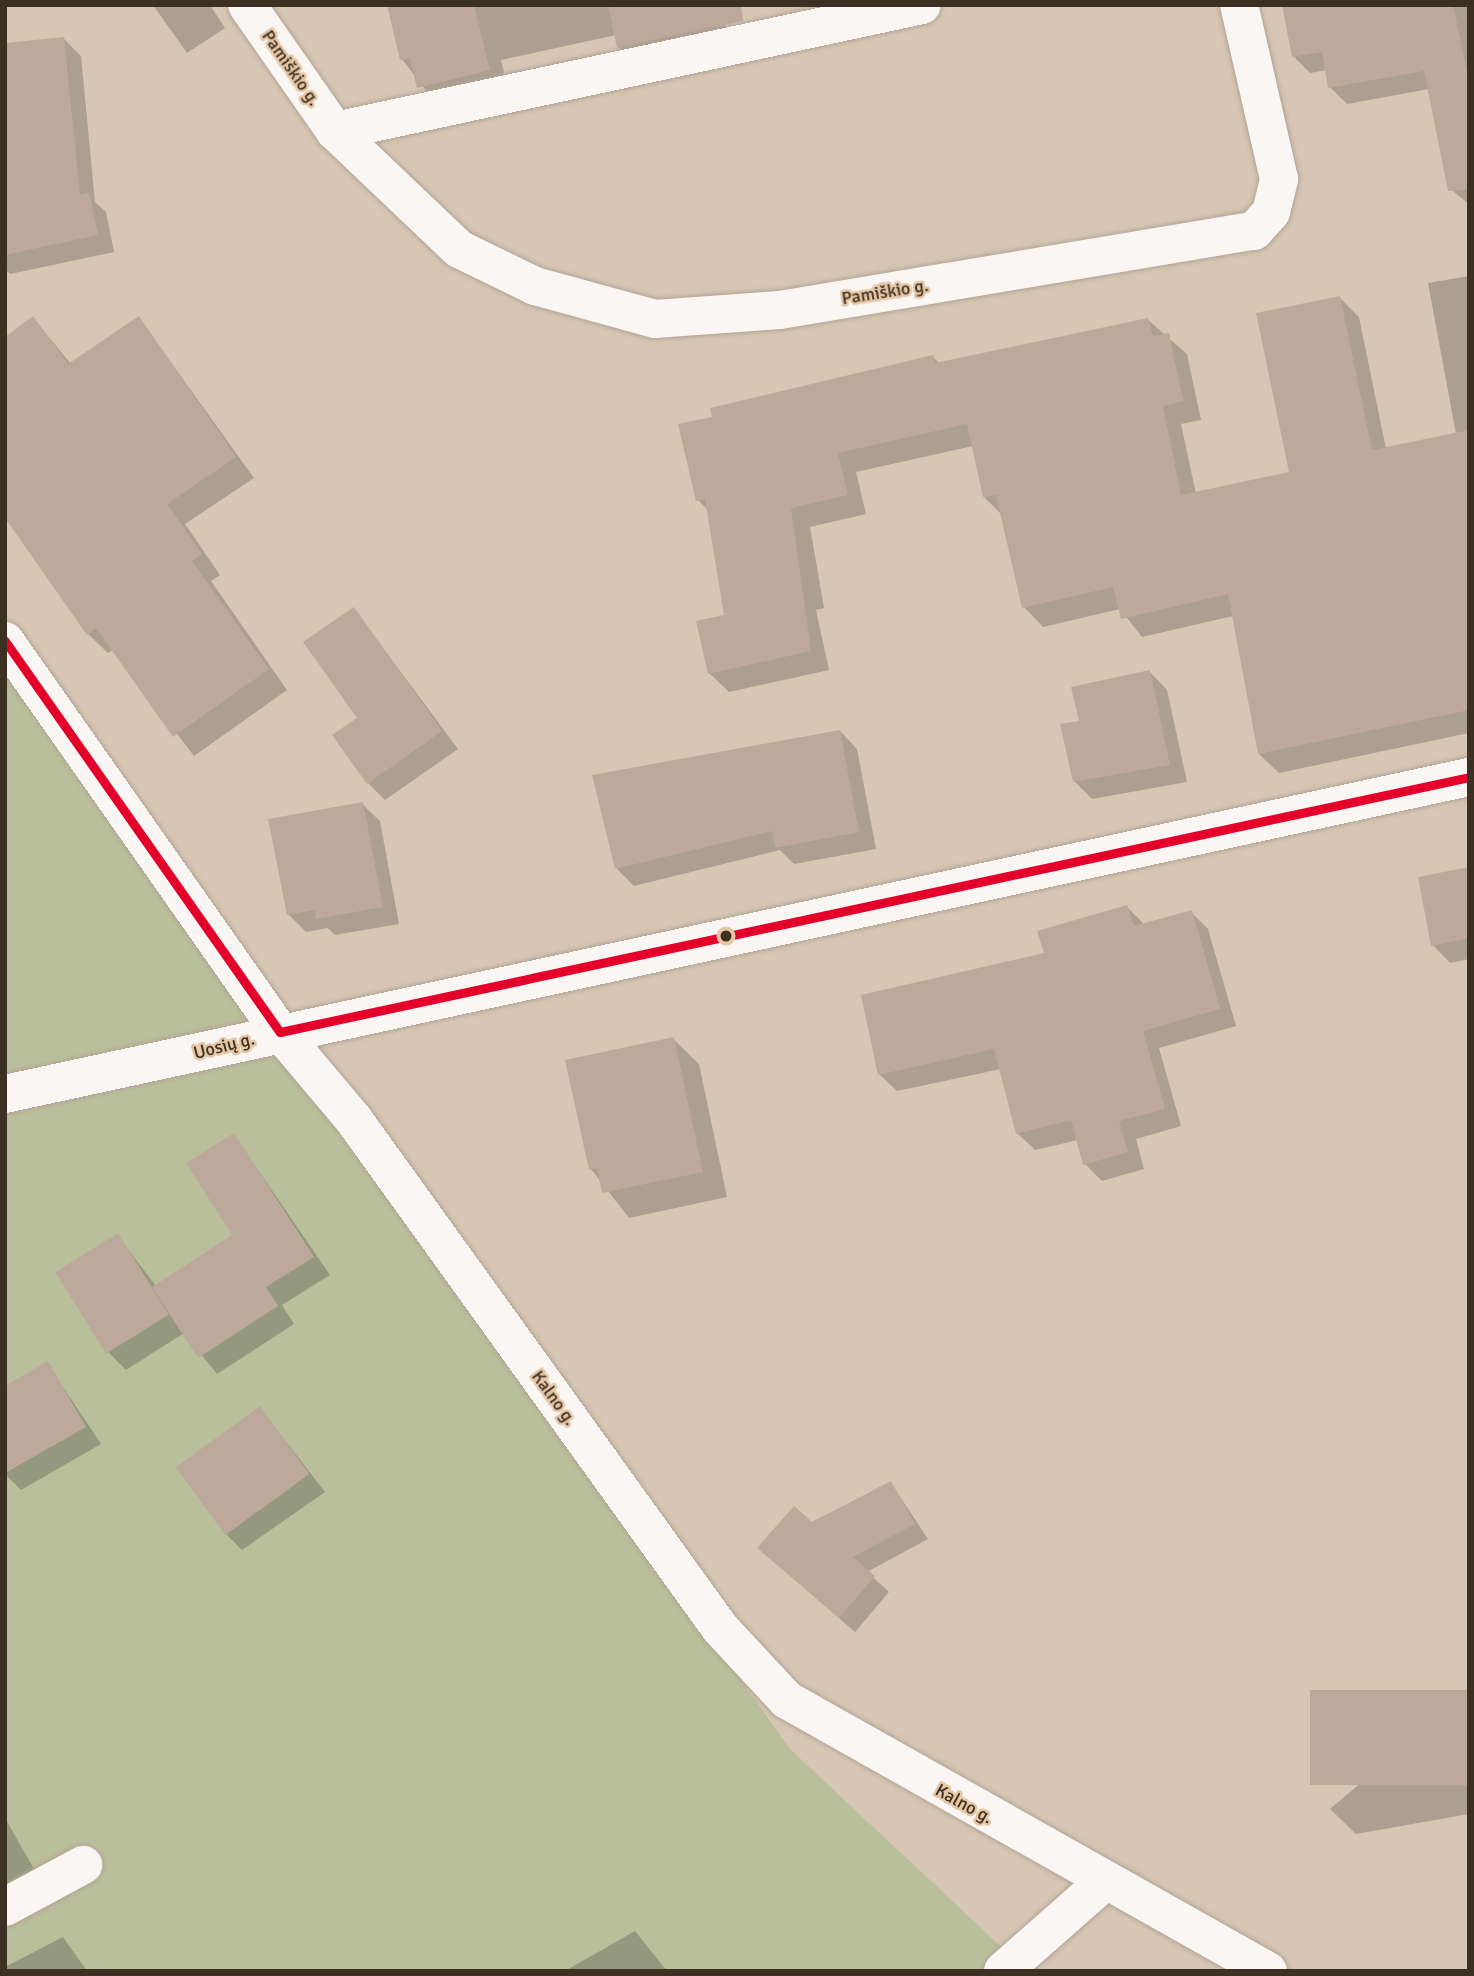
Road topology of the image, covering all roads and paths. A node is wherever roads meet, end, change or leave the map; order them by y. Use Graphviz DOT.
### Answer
graph roads {
  1 [pos="247,5"];
  2 [pos="922,5"];
  3 [pos="1238,5"];
  4 [pos="335,131"];
  5 [pos="5,641"];
  6 [pos="1469,777"];
  7 [pos="280,1032"];
  8 [pos="5,1094"];
  9 [pos="83,1865"];
  10 [pos="1105,1881"];
  11 [pos="5,1907"];
  12 [pos="1003,1971"];
  13 [pos="1268,1971"];
  1 -- 4 [label="street, Pamiškio g."];
  2 -- 4 [label="street"];
  3 -- 4 [label="street, Pamiškio g."];
  5 -- 7 [label="street, Kalno g."];
  6 -- 7 [label="street, Uosių g."];
  7 -- 8 [label="street, Uosių g."];
  7 -- 10 [label="street, Kalno g."];
  9 -- 11 [label="street"];
  10 -- 12 [label="street"];
  10 -- 13 [label="street, Kalno g."];
}
